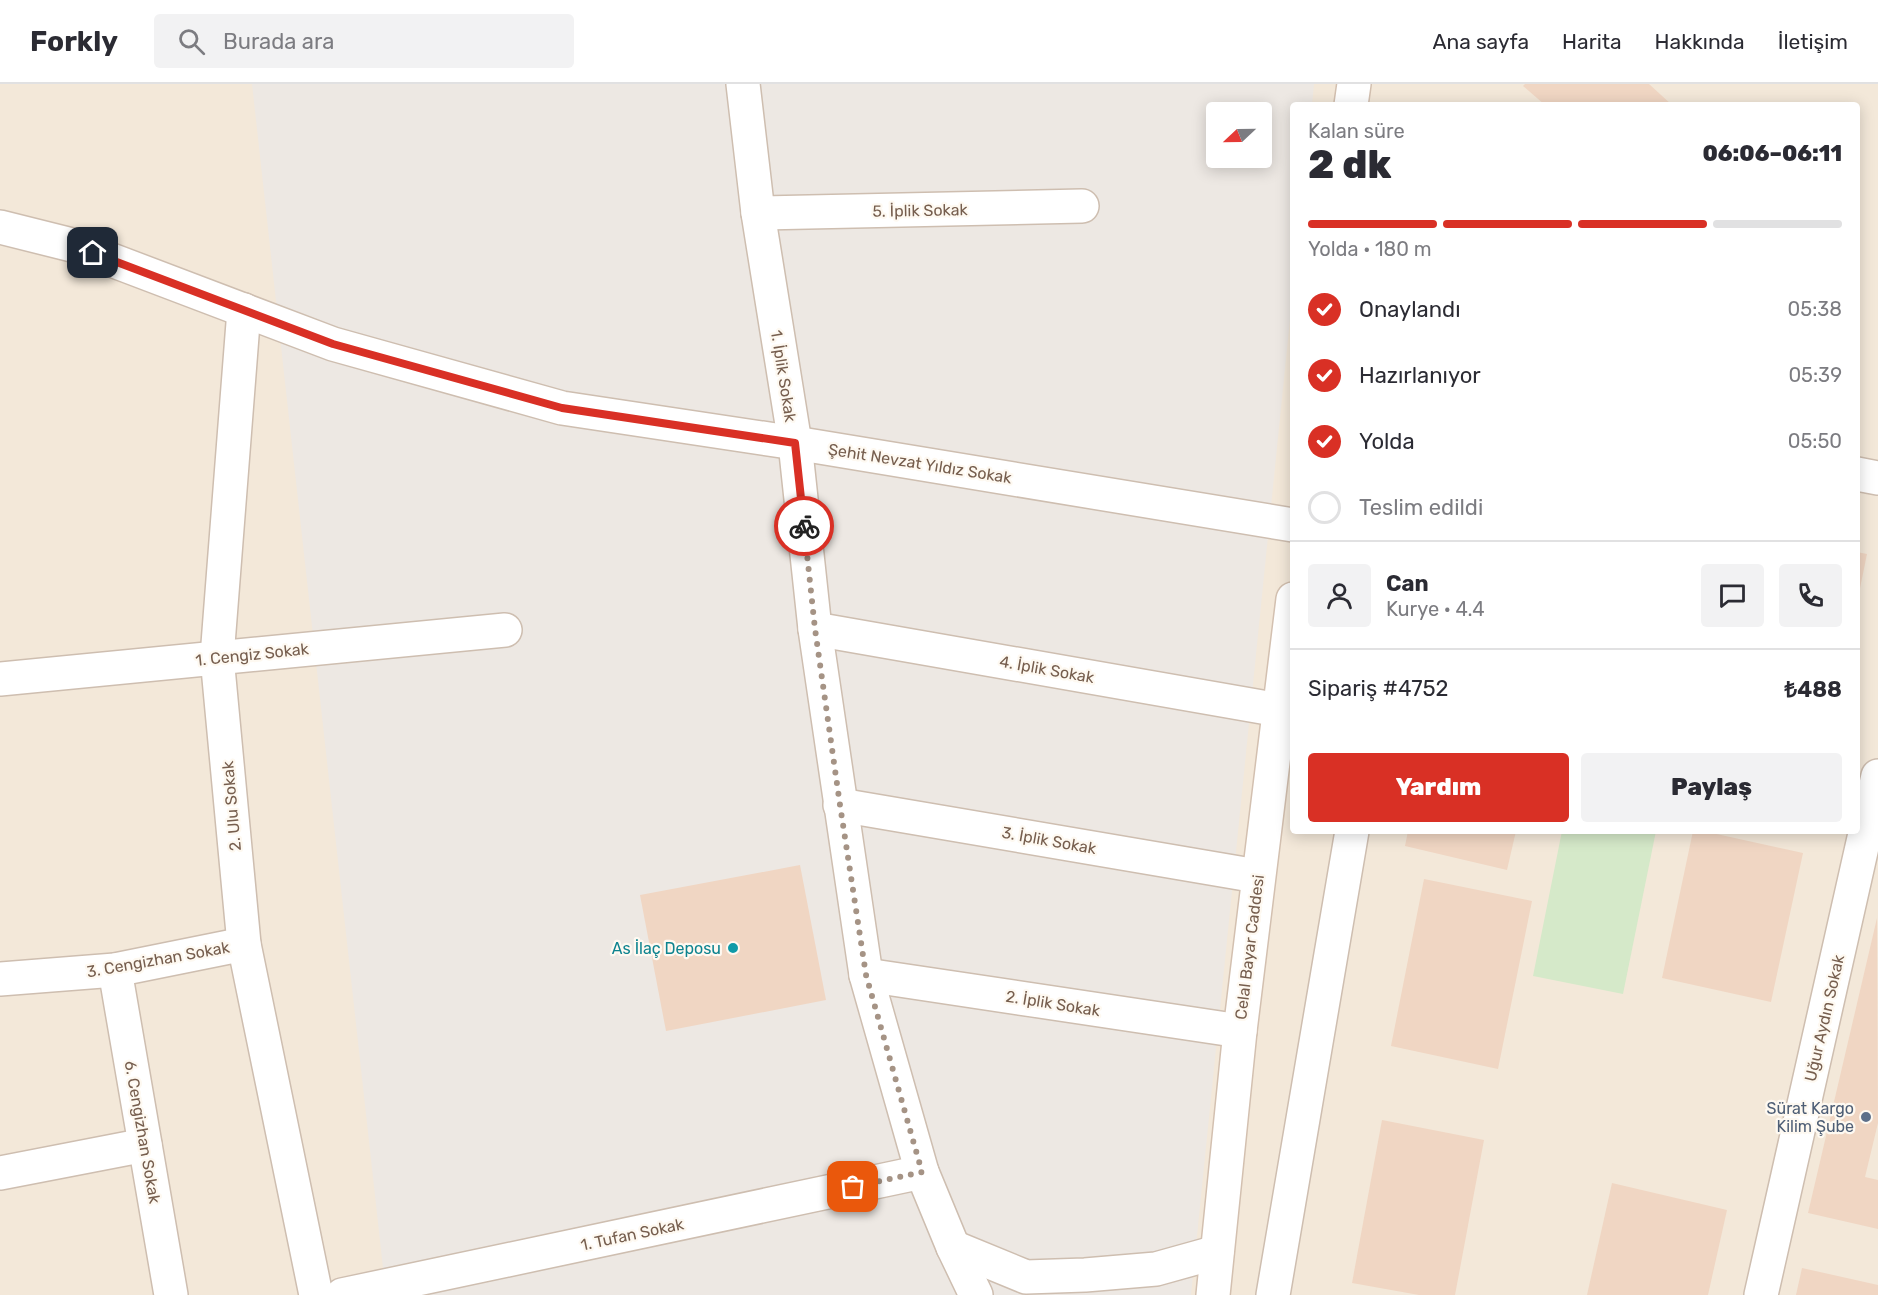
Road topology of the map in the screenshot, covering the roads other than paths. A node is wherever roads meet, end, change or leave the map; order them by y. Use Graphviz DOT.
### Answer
graph roads {
  1 [pos="743,84"];
  2 [pos="1354,84"];
  3 [pos="1351,102"];
  4 [pos="1082,206"];
  5 [pos="758,213"];
  6 [pos="0,227"];
  7 [pos="244,310"];
  8 [pos="795,443"];
  9 [pos="1860,475"];
  10 [pos="1878,478"];
  11 [pos="1290,525"];
  12 [pos="1290,622"];
  13 [pos="815,629"];
  14 [pos="505,630"];
  15 [pos="217,657"];
  16 [pos="0,679"];
  17 [pos="1278,710"];
  18 [pos="1878,776"];
  19 [pos="840,805"];
  20 [pos="1351,834"];
  21 [pos="1257,876"];
  22 [pos="244,944"];
  23 [pos="115,970"];
  24 [pos="866,975"];
  25 [pos="0,979"];
  26 [pos="1240,1031"];
  27 [pos="145,1145"];
  28 [pos="922,1172"];
  29 [pos="0,1173"];
  30 [pos="953,1247"];
  31 [pos="1217,1252"];
  32 [pos="171,1295"];
  33 [pos="316,1295"];
  34 [pos="342,1295"];
  35 [pos="976,1295"];
  36 [pos="1213,1295"];
  37 [pos="1273,1295"];
  38 [pos="1761,1295"];
  1 -- 5 [label="street, 1. İplik Sokak"];
  2 -- 3 [label="street"];
  4 -- 5 [label="street, 5. İplik Sokak"];
  5 -- 8 [label="street, 1. İplik Sokak"];
  6 -- 7 [label="street, Şehit Nevzat Yıldız Sokak"];
  7 -- 8 [label="street, Şehit Nevzat Yıldız Sokak"];
  7 -- 15 [label="street, 2. Ulu Sokak"];
  8 -- 11 [label="street, Şehit Nevzat Yıldız Sokak"];
  8 -- 13 [label="street, 1. İplik Sokak"];
  9 -- 10 [label="street"];
  12 -- 17 [label="street, Celal Bayar Caddesi"];
  13 -- 17 [label="street, 4. İplik Sokak"];
  13 -- 19 [label="street, 1. İplik Sokak"];
  14 -- 15 [label="street, 1. Cengiz Sokak"];
  15 -- 16 [label="street, 1. Cengiz Sokak"];
  15 -- 22 [label="street, 2. Ulu Sokak"];
  17 -- 21 [label="street, Celal Bayar Caddesi"];
  18 -- 38 [label="street, Uğur Aydın Sokak"];
  19 -- 21 [label="street, 3. İplik Sokak"];
  19 -- 24 [label="street, 1. İplik Sokak"];
  20 -- 37 [label="street"];
  21 -- 26 [label="street, Celal Bayar Caddesi"];
  22 -- 23 [label="street, 3. Cengizhan Sokak"];
  22 -- 33 [label="street, 2. Ulu Sokak"];
  23 -- 25 [label="street, 3. Cengizhan Sokak"];
  23 -- 27 [label="street, 6. Cengizhan Sokak"];
  24 -- 26 [label="street, 2. İplik Sokak"];
  24 -- 28 [label="street, 1. İplik Sokak"];
  26 -- 31 [label="street, Celal Bayar Caddesi"];
  27 -- 29 [label="street"];
  27 -- 32 [label="street, 6. Cengizhan Sokak"];
  28 -- 30 [label="street, 1. İplik Sokak"];
  28 -- 34 [label="street, 1. Tufan Sokak"];
  30 -- 31 [label="street"];
  30 -- 35 [label="street, 1. İplik Sokak"];
  31 -- 36 [label="street, Celal Bayar Caddesi"];
}
